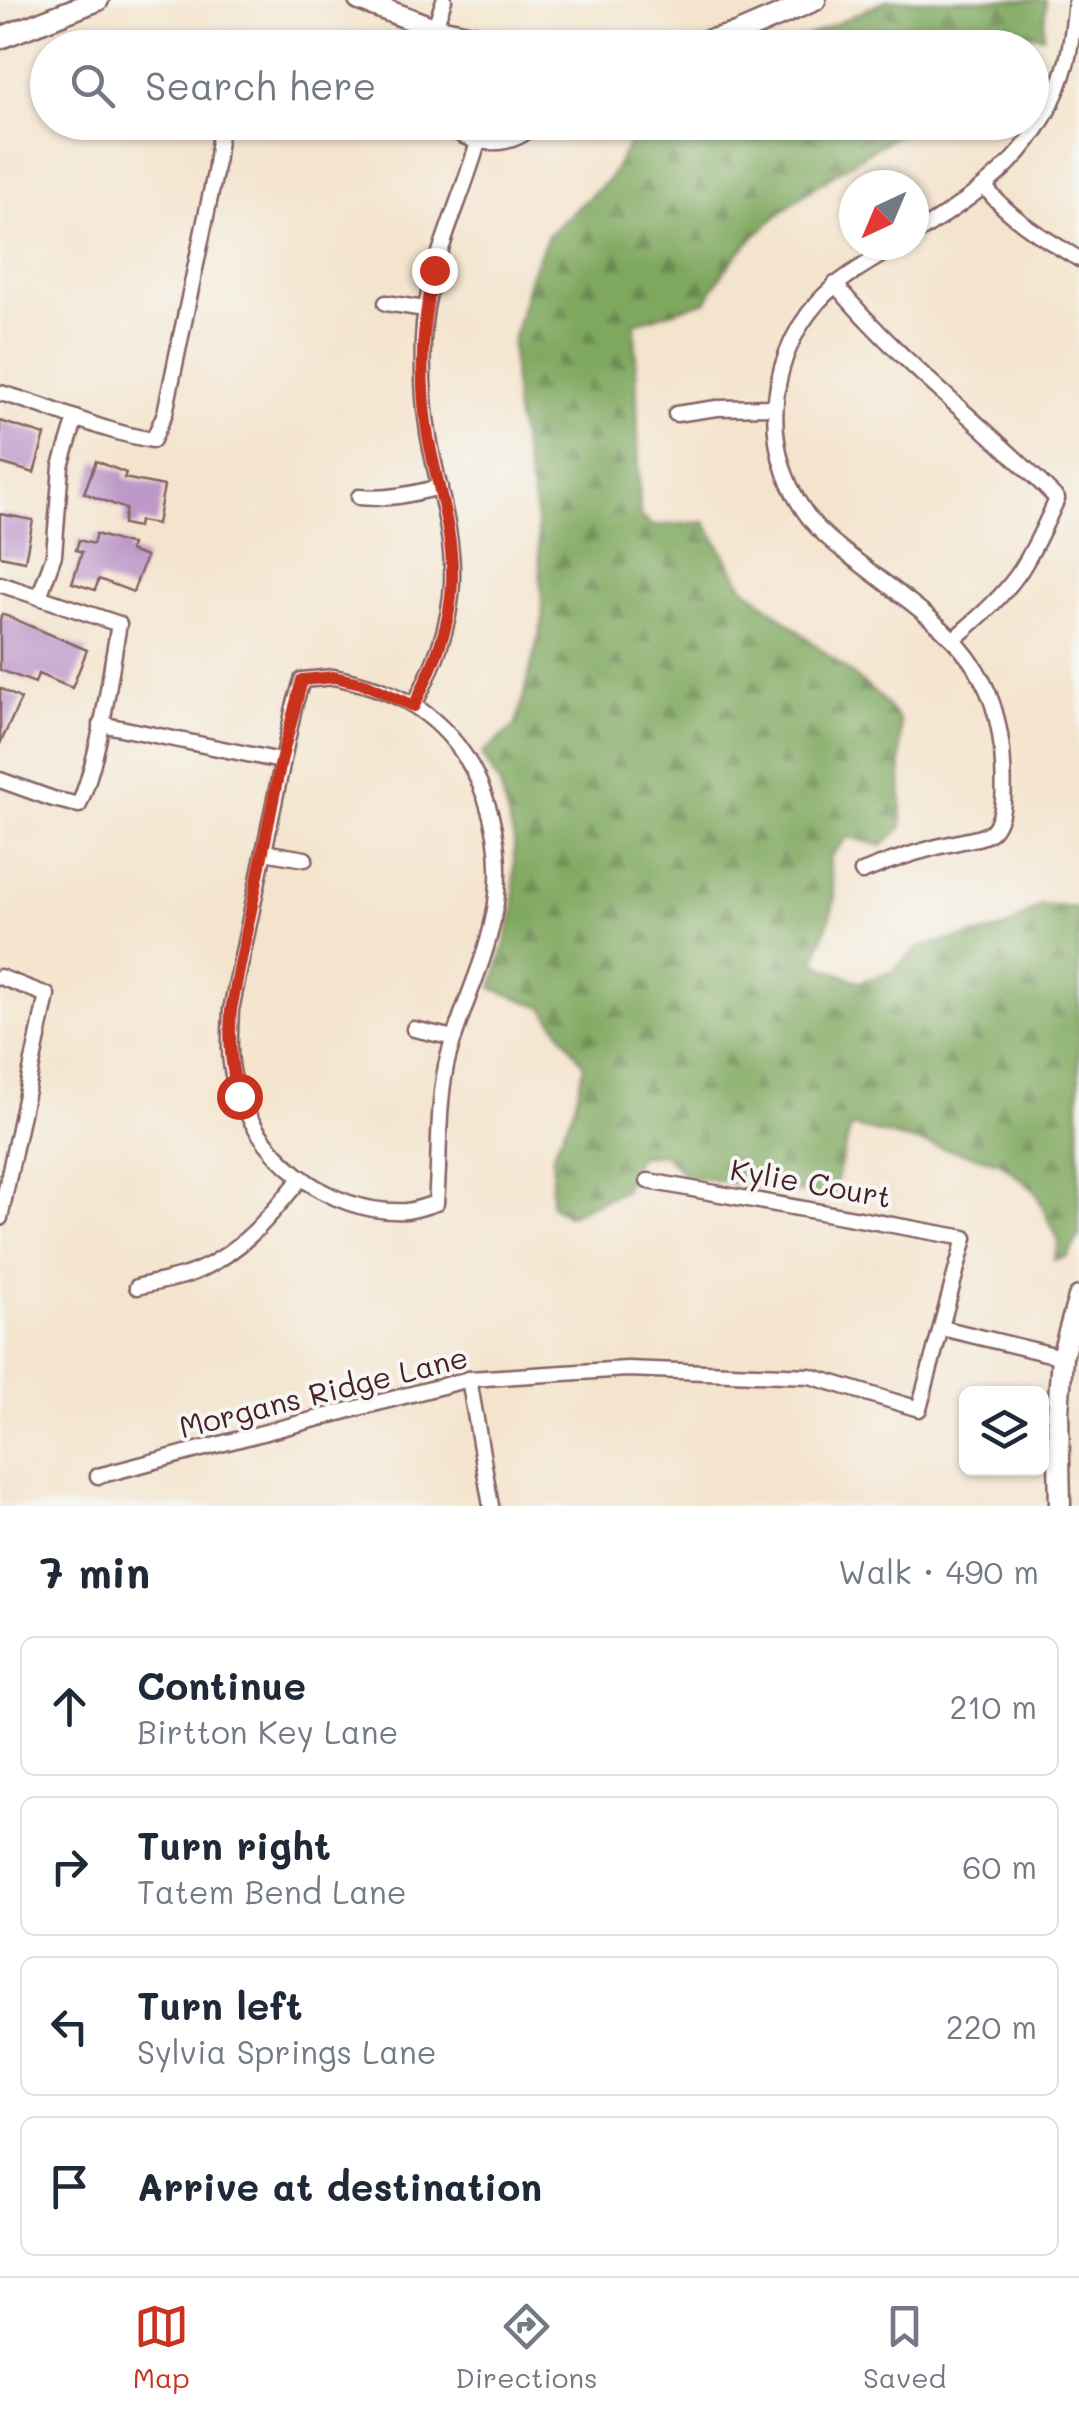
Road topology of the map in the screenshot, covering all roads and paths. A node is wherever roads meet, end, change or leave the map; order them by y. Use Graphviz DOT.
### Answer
graph roads {
  1 [pos="98,0"];
  2 [pos="359,0"];
  3 [pos="444,0"];
  4 [pos="815,0"];
  5 [pos="1076,0"];
  6 [pos="416,30"];
  7 [pos="434,30"];
  8 [pos="745,30"];
  9 [pos="0,38"];
  10 [pos="1074,59"];
  11 [pos="1049,109"];
  12 [pos="219,140"];
  13 [pos="472,140"];
  14 [pos="507,140"];
  15 [pos="1029,140"];
  16 [pos="478,142"];
  17 [pos="985,188"];
  18 [pos="929,224"];
  19 [pos="1079,259"];
  20 [pos="874,260"];
  21 [pos="835,284"];
  22 [pos="386,304"];
  23 [pos="425,309"];
  24 [pos="0,393"];
  25 [pos="774,406"];
  26 [pos="676,414"];
  27 [pos="76,418"];
  28 [pos="440,488"];
  29 [pos="359,497"];
  30 [pos="0,584"];
  31 [pos="39,597"];
  32 [pos="954,639"];
  33 [pos="414,706"];
  34 [pos="101,724"];
  35 [pos="281,761"];
  36 [pos="0,780"];
  37 [pos="264,852"];
  38 [pos="306,860"];
  39 [pos="862,872"];
  40 [pos="0,977"];
  41 [pos="414,1028"];
  42 [pos="454,1038"];
  43 [pos="300,1178"];
  44 [pos="648,1181"];
  45 [pos="0,1218"];
  46 [pos="137,1287"];
  47 [pos="1079,1297"];
  48 [pos="942,1328"];
  49 [pos="1062,1357"];
  50 [pos="470,1379"];
  51 [pos="98,1476"];
  52 [pos="491,1506"];
  53 [pos="1060,1506"];
  1 -- 9 [label="street"];
  2 -- 6 [label="street"];
  3 -- 7 [label="street"];
  4 -- 8 [label="street"];
  5 -- 10 [label="street"];
  10 -- 11 [label="street"];
  12 -- 27 [label="street"];
  13 -- 16 [label="street"];
  14 -- 16 [label="street"];
  15 -- 17 [label="street"];
  16 -- 23 [label="street"];
  17 -- 18 [label="street"];
  17 -- 19 [label="street"];
  20 -- 21 [label="street"];
  21 -- 25 [label="street"];
  21 -- 32 [label="street"];
  22 -- 23 [label="street"];
  23 -- 28 [label="street"];
  24 -- 27 [label="street"];
  25 -- 26 [label="street"];
  25 -- 32 [label="street"];
  27 -- 31 [label="street"];
  28 -- 29 [label="street"];
  28 -- 33 [label="street"];
  30 -- 31 [label="street"];
  31 -- 34 [label="street"];
  32 -- 39 [label="street"];
  33 -- 35 [label="street"];
  33 -- 42 [label="street"];
  34 -- 35 [label="street"];
  34 -- 36 [label="street"];
  35 -- 37 [label="street"];
  37 -- 38 [label="street"];
  37 -- 43 [label="street"];
  40 -- 45 [label="street"];
  41 -- 42 [label="street"];
  42 -- 43 [label="street"];
  43 -- 46 [label="street"];
  44 -- 48 [label="street, Kylie Court"];
  47 -- 49 [label="street"];
  48 -- 49 [label="street"];
  48 -- 50 [label="street, Morgans Ridge Lane"];
  49 -- 53 [label="street"];
  50 -- 51 [label="street, Morgans Ridge Lane"];
  50 -- 52 [label="street"];
}
